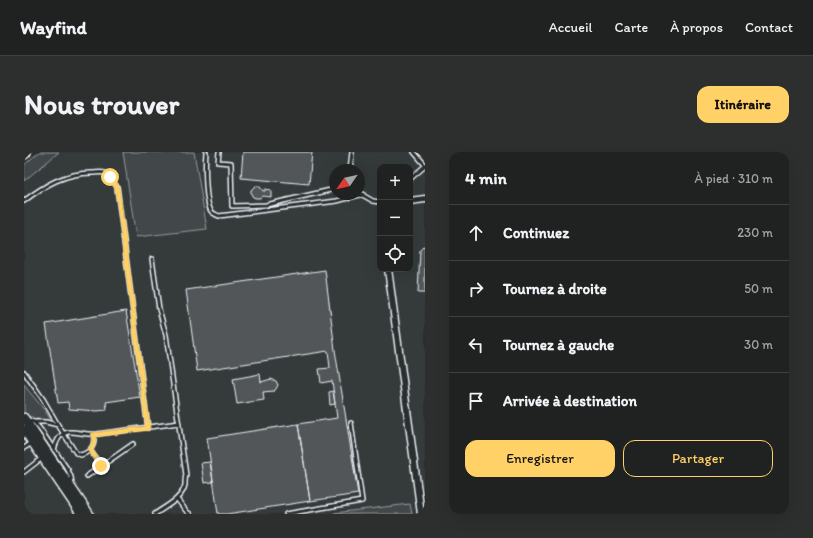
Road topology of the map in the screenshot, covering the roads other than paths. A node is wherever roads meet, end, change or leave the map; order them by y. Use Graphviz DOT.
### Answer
graph roads {
  1 [pos="206,152"];
  2 [pos="219,152"];
  3 [pos="352,152"];
  4 [pos="414,152"];
  5 [pos="351,164"];
  6 [pos="425,166"];
  7 [pos="413,176"];
  8 [pos="329,190"];
  9 [pos="365,195"];
  10 [pos="425,199"];
  11 [pos="339,200"];
  12 [pos="413,200"];
  13 [pos="24,202"];
  14 [pos="377,202"];
  15 [pos="152,259"];
  16 [pos="388,272"];
  17 [pos="24,372"];
  18 [pos="24,418"];
  19 [pos="34,422"];
  20 [pos="179,423"];
  21 [pos="351,423"];
  22 [pos="58,425"];
  23 [pos="148,428"];
  24 [pos="24,430"];
  25 [pos="63,433"];
  26 [pos="93,435"];
  27 [pos="36,441"];
  28 [pos="133,444"];
  29 [pos="24,448"];
  30 [pos="90,450"];
  31 [pos="48,454"];
  32 [pos="101,466"];
  33 [pos="24,472"];
  34 [pos="86,476"];
  35 [pos="177,499"];
  36 [pos="81,514"];
  37 [pos="89,514"];
  38 [pos="155,514"];
  39 [pos="190,514"];
  40 [pos="286,514"];
  41 [pos="421,514"];
  1 -- 11 [label="lane"];
  2 -- 8 [label="lane"];
  3 -- 5 [label="lane"];
  4 -- 6 [label="lane"];
  6 -- 7 [label="lane"];
  9 -- 14 [label="lane"];
  10 -- 12 [label="street"];
  13 -- 23 [label="lane"];
  15 -- 20 [label="lane"];
  16 -- 41 [label="street"];
  17 -- 22 [label="lane"];
  18 -- 19 [label="lane"];
  18 -- 27 [label="street"];
  19 -- 22 [label="lane"];
  19 -- 31 [label="lane"];
  20 -- 23 [label="lane"];
  20 -- 35 [label="lane"];
  21 -- 40 [label="lane"];
  22 -- 25 [label="lane"];
  23 -- 26 [label="lane"];
  24 -- 27 [label="street"];
  25 -- 26 [label="lane"];
  25 -- 30 [label="lane"];
  25 -- 31 [label="lane"];
  26 -- 30 [label="lane"];
  27 -- 29 [label="lane"];
  27 -- 31 [label="street"];
  28 -- 32 [label="lane"];
  30 -- 32 [label="lane"];
  31 -- 33 [label="lane"];
  31 -- 36 [label="street"];
  31 -- 37 [label="street"];
  32 -- 34 [label="lane"];
  35 -- 38 [label="lane"];
  35 -- 39 [label="lane"];
}
